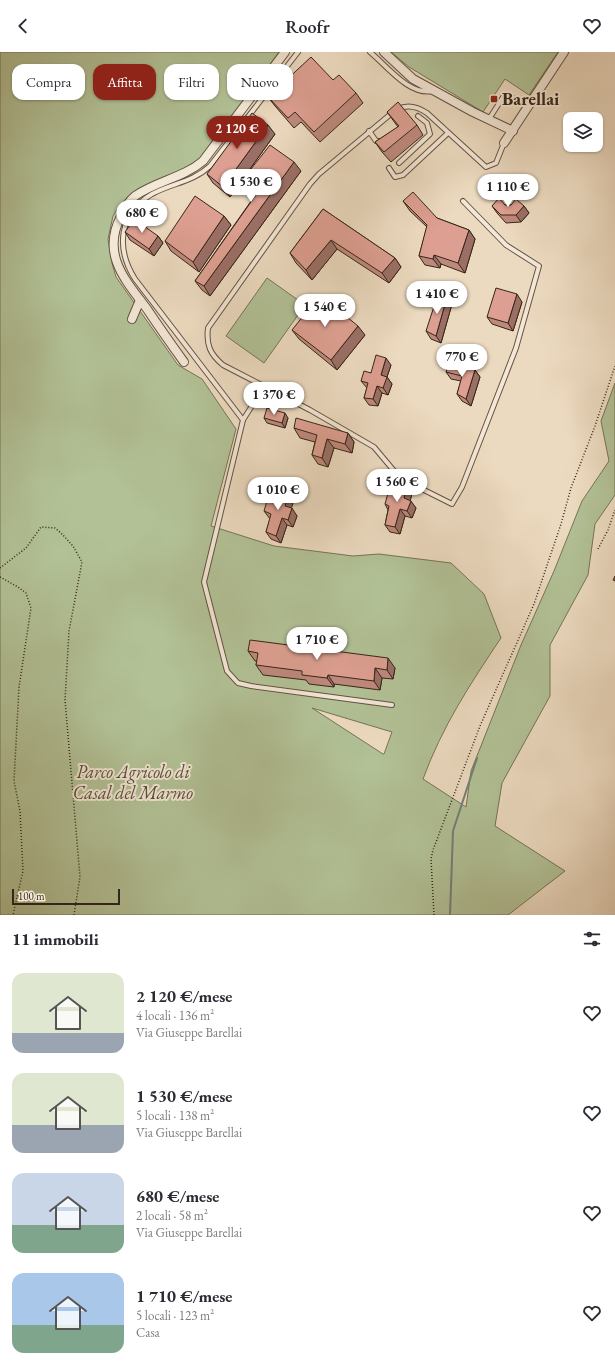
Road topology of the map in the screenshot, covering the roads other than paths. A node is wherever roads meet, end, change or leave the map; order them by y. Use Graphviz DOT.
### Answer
graph roads {
  1 [pos="285,52"];
  2 [pos="298,52"];
  3 [pos="370,52"];
  4 [pos="384,52"];
  5 [pos="564,52"];
  6 [pos="434,91"];
  7 [pos="528,107"];
  8 [pos="418,116"];
  9 [pos="489,120"];
  10 [pos="369,131"];
  11 [pos="513,131"];
  12 [pos="448,133"];
  13 [pos="385,140"];
  14 [pos="504,143"];
  15 [pos="418,146"];
  16 [pos="426,154"];
  17 [pos="399,163"];
  18 [pos="389,168"];
  19 [pos="463,201"];
  20 [pos="140,300"];
  21 [pos="132,319"];
  22 [pos="184,362"];
  23 [pos="261,385"];
  24 [pos="243,420"];
  25 [pos="392,705"];
  1 -- 20 [label="street"];
  2 -- 24 [label="lane"];
  3 -- 6 [label="lane"];
  4 -- 6 [label="street"];
  5 -- 7 [label="street"];
  6 -- 9 [label="street"];
  7 -- 9 [label="lane"];
  7 -- 11 [label="street"];
  8 -- 15 [label="lane"];
  9 -- 11 [label="street"];
  10 -- 12 [label="lane"];
  10 -- 13 [label="lane"];
  10 -- 23 [label="lane"];
  11 -- 14 [label="street"];
  12 -- 14 [label="lane"];
  12 -- 16 [label="lane"];
  15 -- 16 [label="lane"];
  15 -- 17 [label="lane"];
  16 -- 18 [label="lane"];
  19 -- 23 [label="lane"];
  20 -- 21 [label="street"];
  20 -- 22 [label="street"];
  23 -- 24 [label="lane"];
  24 -- 25 [label="lane"];
}
